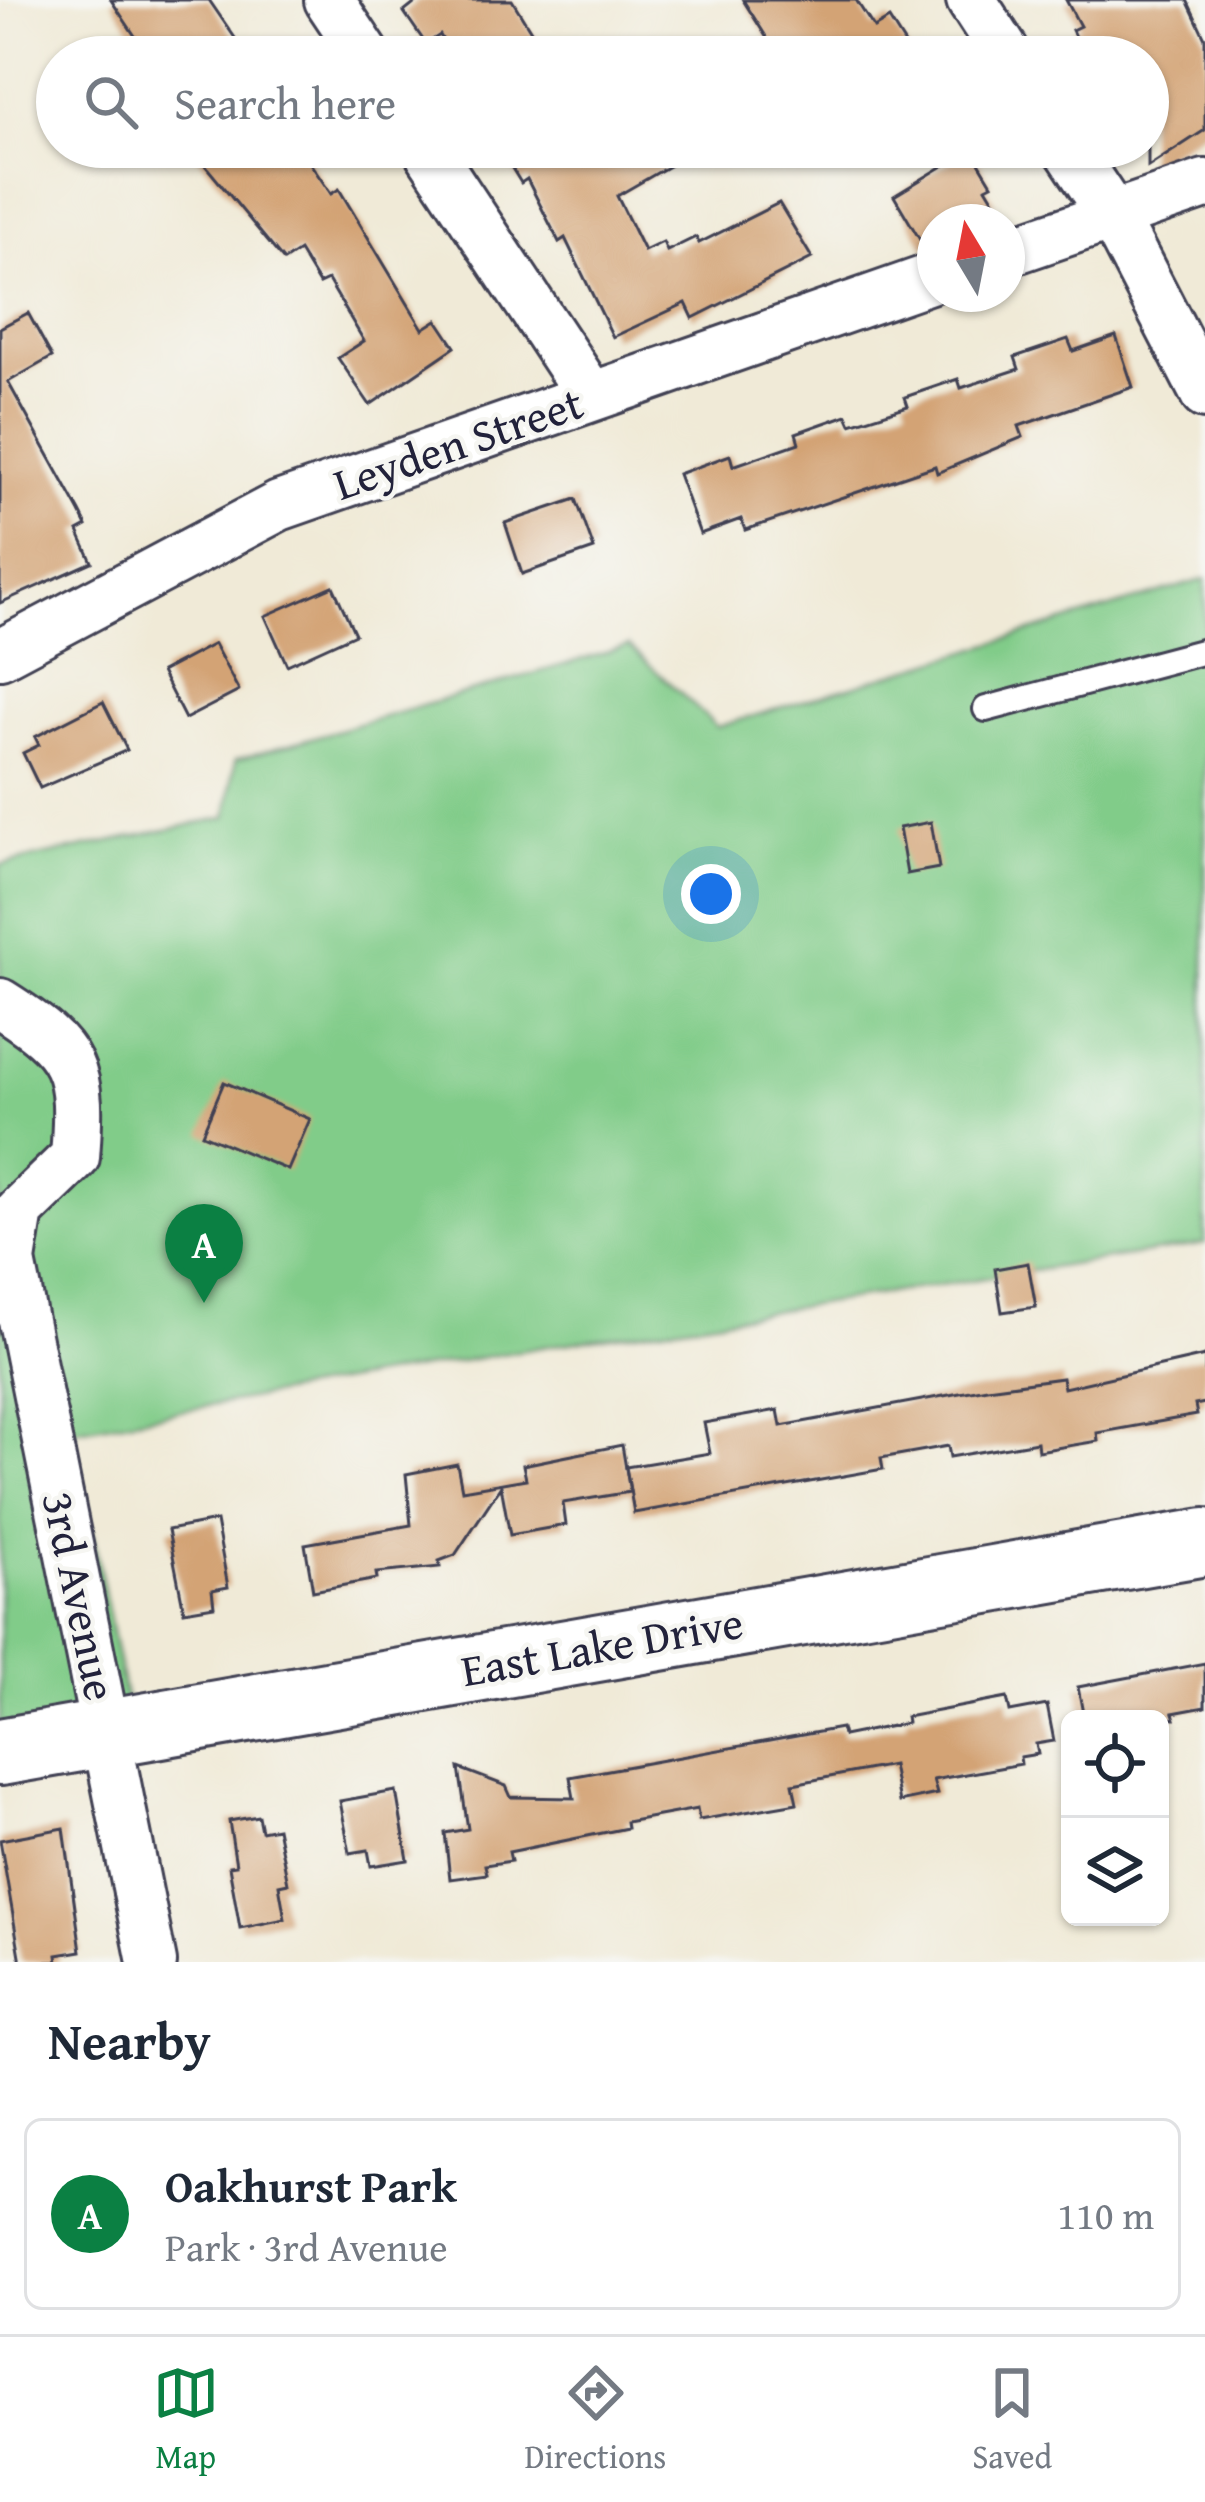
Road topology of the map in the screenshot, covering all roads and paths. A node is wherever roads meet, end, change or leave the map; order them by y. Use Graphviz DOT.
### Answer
graph roads {
  1 [pos="329,0"];
  2 [pos="971,0"];
  3 [pos="353,36"];
  4 [pos="994,36"];
  5 [pos="440,168"];
  6 [pos="1081,168"];
  7 [pos="1205,184"];
  8 [pos="1112,215"];
  9 [pos="1025,246"];
  10 [pos="917,283"];
  11 [pos="1205,394"];
  12 [pos="591,396"];
  13 [pos="1205,651"];
  14 [pos="0,653"];
  15 [pos="986,709"];
  16 [pos="0,1003"];
  17 [pos="1205,1542"];
  18 [pos="108,1732"];
  19 [pos="0,1752"];
  20 [pos="152,1962"];
  1 -- 3 [label="street"];
  2 -- 4 [label="street"];
  5 -- 12 [label="street"];
  6 -- 8 [label="street"];
  7 -- 8 [label="street"];
  8 -- 9 [label="street"];
  8 -- 11 [label="street"];
  10 -- 12 [label="street, Leyden Street"];
  12 -- 14 [label="street, Leyden Street"];
  13 -- 15 [label="lane"];
  16 -- 18 [label="street, 3rd Avenue"];
  17 -- 18 [label="street, East Lake Drive"];
  18 -- 19 [label="street, East Lake Drive"];
  18 -- 20 [label="street, 3rd Avenue"];
}
